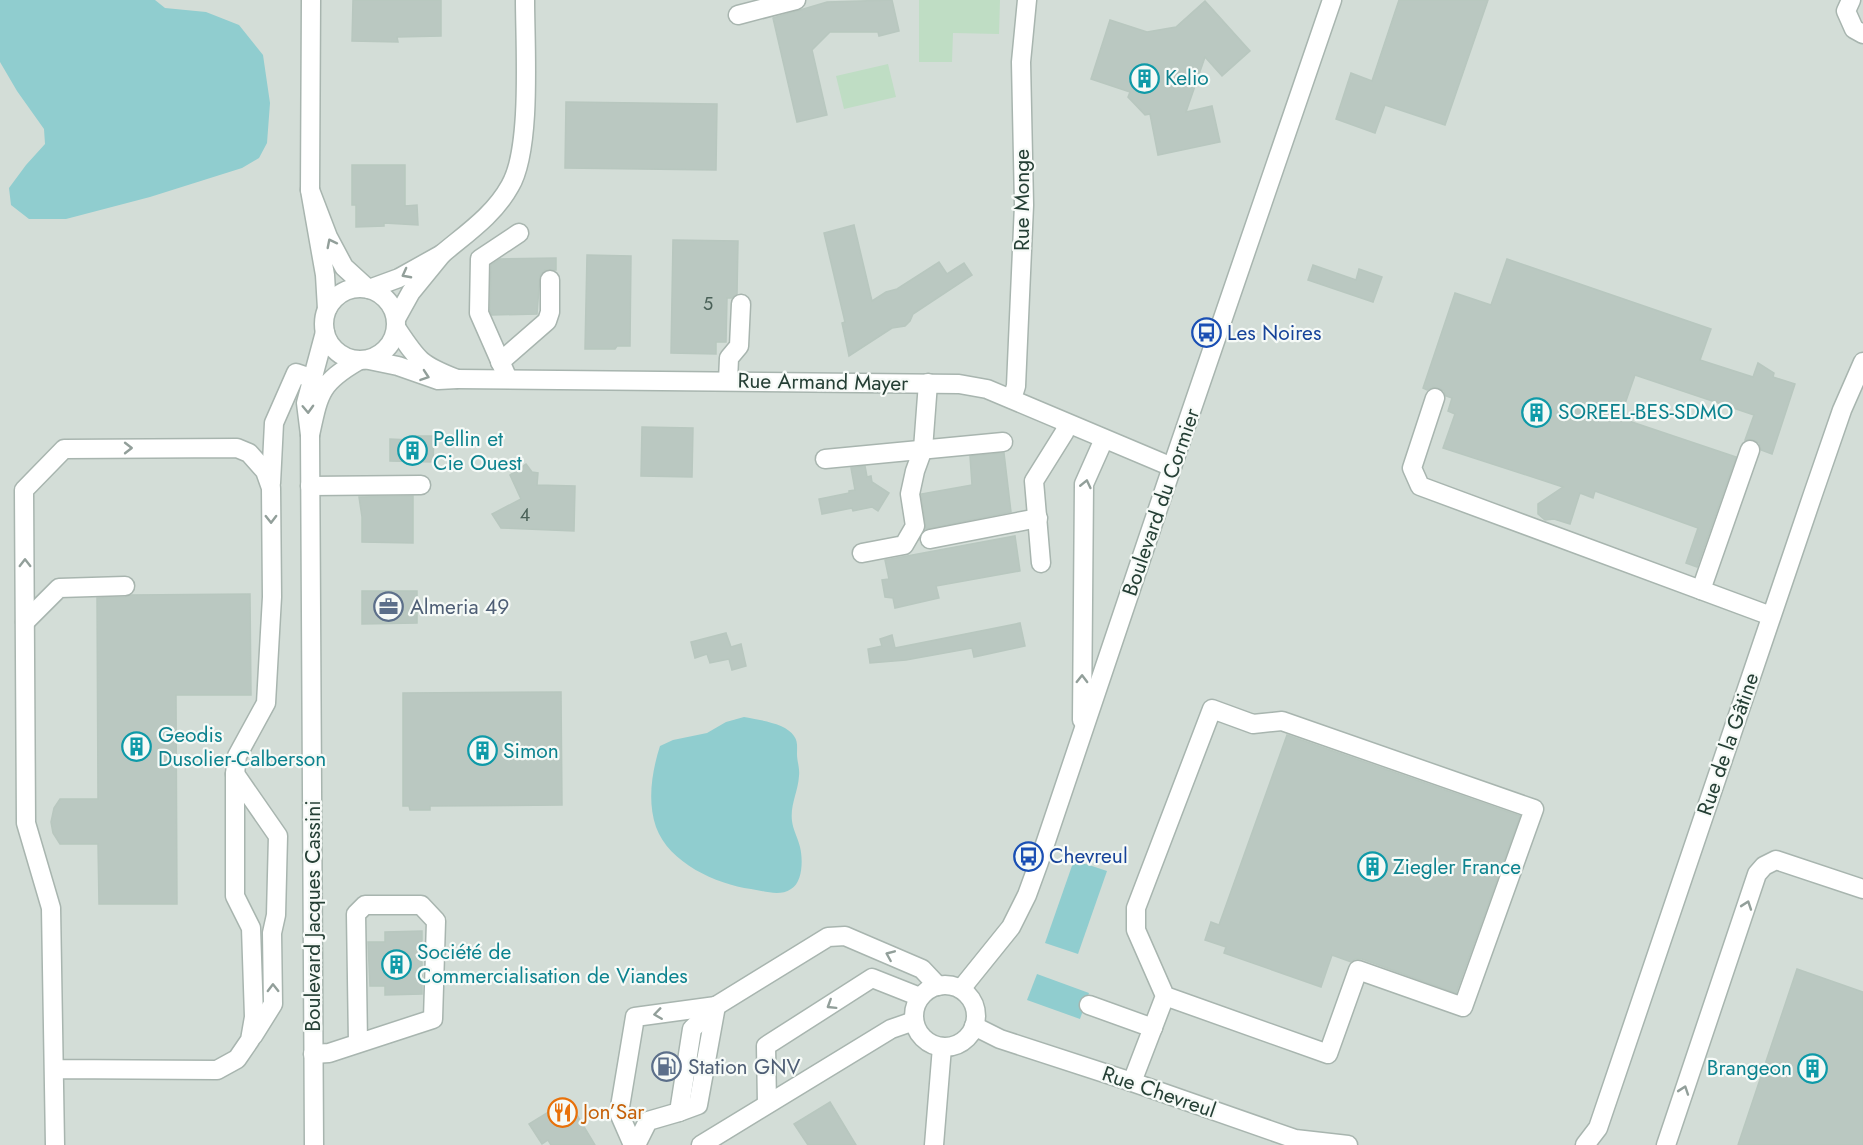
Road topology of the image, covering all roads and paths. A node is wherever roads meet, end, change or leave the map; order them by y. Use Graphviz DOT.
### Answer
graph roads {
  1 [pos="311,0"];
  2 [pos="525,0"];
  3 [pos="796,0"];
  4 [pos="1027,0"];
  5 [pos="1332,0"];
  6 [pos="1851,0"];
  7 [pos="738,15"];
  8 [pos="1863,34"];
  9 [pos="310,190"];
  10 [pos="519,233"];
  11 [pos="442,254"];
  12 [pos="550,280"];
  13 [pos="368,289"];
  14 [pos="741,304"];
  15 [pos="327,309"];
  16 [pos="396,324"];
  17 [pos="325,332"];
  18 [pos="363,360"];
  19 [pos="500,362"];
  20 [pos="1863,362"];
  21 [pos="314,379"];
  22 [pos="457,379"];
  23 [pos="508,379"];
  24 [pos="728,381"];
  25 [pos="928,383"];
  26 [pos="1435,398"];
  27 [pos="1012,399"];
  28 [pos="1068,424"];
  29 [pos="310,435"];
  30 [pos="1104,440"];
  31 [pos="1003,442"];
  32 [pos="923,449"];
  33 [pos="1750,450"];
  34 [pos="825,459"];
  35 [pos="1172,467"];
  36 [pos="421,484"];
  37 [pos="310,486"];
  38 [pos="271,488"];
  39 [pos="1038,518"];
  40 [pos="930,538"];
  41 [pos="862,552"];
  42 [pos="1041,562"];
  43 [pos="125,586"];
  44 [pos="1701,590"];
  45 [pos="1771,616"];
  46 [pos="25,622"];
  47 [pos="1081,737"];
  48 [pos="236,765"];
  49 [pos="1863,889"];
  50 [pos="938,986"];
  51 [pos="961,989"];
  52 [pos="1165,996"];
  53 [pos="920,997"];
  54 [pos="1089,1005"];
  55 [pos="716,1006"];
  56 [pos="914,1021"];
  57 [pos="974,1026"];
  58 [pos="1153,1028"];
  59 [pos="250,1040"];
  60 [pos="358,1043"];
  61 [pos="942,1047"];
  62 [pos="313,1054"];
  63 [pos="54,1069"];
  64 [pos="1132,1082"];
  65 [pos="767,1104"];
  66 [pos="1295,1142"];
  67 [pos="55,1145"];
  68 [pos="314,1145"];
  69 [pos="635,1145"];
  70 [pos="700,1145"];
  71 [pos="934,1145"];
  72 [pos="1348,1145"];
  73 [pos="1585,1145"];
  74 [pos="1666,1145"];
  1 -- 9 [label="street"];
  2 -- 11 [label="street"];
  3 -- 7 [label="street"];
  4 -- 27 [label="street, Rue Monge"];
  5 -- 35 [label="street, Boulevard du Cormier"];
  6 -- 8 [label="street"];
  13 -- 9 [label="street, one-way"];
  9 -- 15 [label="street"];
  10 -- 19 [label="street"];
  11 -- 13 [label="street, one-way"];
  11 -- 16 [label="street"];
  12 -- 19 [label="street"];
  13 -- 15 [label="street"];
  13 -- 16 [label="street"];
  14 -- 24 [label="street"];
  15 -- 17 [label="street"];
  16 -- 18 [label="street"];
  16 -- 22 [label="street, Rue Armand Mayer"];
  17 -- 18 [label="street"];
  17 -- 21 [label="street, Boulevard Jacques Cassini"];
  18 -- 22 [label="street, Rue Armand Mayer, one-way"];
  18 -- 29 [label="street, Boulevard Jacques Cassini"];
  19 -- 23 [label="street"];
  20 -- 45 [label="street, Rue de la Gâtine"];
  21 -- 29 [label="street, Boulevard Jacques Cassini, one-way"];
  21 -- 38 [label="street"];
  22 -- 23 [label="street, Rue Armand Mayer"];
  23 -- 24 [label="street, Rue Armand Mayer"];
  24 -- 25 [label="street, Rue Armand Mayer"];
  25 -- 27 [label="street, Rue Armand Mayer"];
  25 -- 32 [label="street"];
  26 -- 44 [label="street"];
  27 -- 28 [label="street, Rue Armand Mayer"];
  28 -- 30 [label="street, Rue Armand Mayer"];
  28 -- 39 [label="street"];
  29 -- 37 [label="street, Boulevard Jacques Cassini"];
  30 -- 35 [label="street, Rue Armand Mayer"];
  47 -- 30 [label="street, one-way"];
  31 -- 32 [label="street"];
  32 -- 34 [label="street"];
  32 -- 41 [label="street"];
  33 -- 44 [label="street"];
  35 -- 47 [label="street, Boulevard du Cormier"];
  36 -- 37 [label="street"];
  37 -- 62 [label="street, Boulevard Jacques Cassini"];
  46 -- 38 [label="street, one-way"];
  38 -- 48 [label="street, one-way"];
  39 -- 40 [label="street"];
  39 -- 42 [label="street"];
  43 -- 46 [label="street"];
  44 -- 45 [label="street"];
  45 -- 73 [label="street, Rue de la Gâtine"];
  46 -- 63 [label="street"];
  47 -- 51 [label="street, Boulevard du Cormier"];
  48 -- 59 [label="street"];
  59 -- 48 [label="street, one-way"];
  74 -- 49 [label="street, one-way"];
  50 -- 51 [label="street"];
  50 -- 53 [label="street"];
  50 -- 55 [label="street, one-way"];
  51 -- 57 [label="street"];
  52 -- 52 [label="street"];
  52 -- 58 [label="street"];
  53 -- 56 [label="street"];
  53 -- 65 [label="street, one-way"];
  54 -- 58 [label="street"];
  55 -- 69 [label="street"];
  55 -- 69 [label="street, one-way"];
  56 -- 61 [label="street"];
  56 -- 65 [label="street"];
  57 -- 61 [label="street"];
  57 -- 64 [label="street, Rue Chevreul"];
  58 -- 64 [label="street"];
  59 -- 63 [label="street"];
  60 -- 60 [label="street"];
  60 -- 62 [label="street"];
  61 -- 71 [label="street"];
  62 -- 68 [label="street, Boulevard Jacques Cassini"];
  63 -- 67 [label="street"];
  64 -- 66 [label="street, Rue Chevreul"];
  65 -- 70 [label="street"];
  66 -- 72 [label="street, Rue Chevreul"];
}
